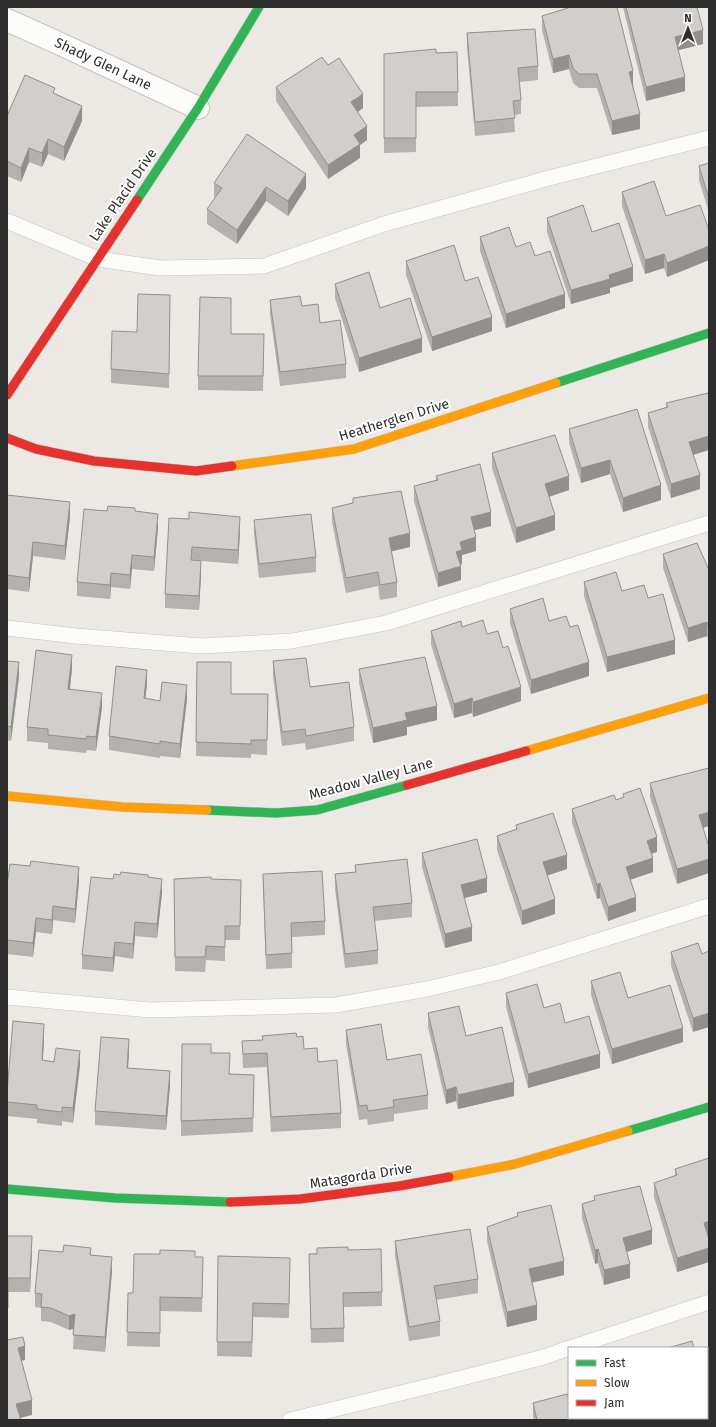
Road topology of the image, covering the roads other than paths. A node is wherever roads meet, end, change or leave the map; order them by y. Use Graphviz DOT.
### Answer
graph roads {
  1 [pos="259,7"];
  2 [pos="7,20"];
  3 [pos="198,108"];
  4 [pos="709,138"];
  5 [pos="7,221"];
  6 [pos="98,258"];
  7 [pos="709,333"];
  8 [pos="7,395"];
  9 [pos="7,438"];
  10 [pos="709,522"];
  11 [pos="7,628"];
  12 [pos="709,698"];
  13 [pos="7,796"];
  14 [pos="709,906"];
  15 [pos="7,997"];
  16 [pos="709,1107"];
  17 [pos="7,1189"];
  18 [pos="709,1302"];
  19 [pos="573,1347"];
  20 [pos="568,1349"];
  21 [pos="290,1420"];
  1 -- 3 [label="street, Lake Placid Drive"];
  2 -- 3 [label="street, Shady Glen Lane"];
  3 -- 6 [label="street, Lake Placid Drive"];
  4 -- 6 [label="lane"];
  5 -- 6 [label="lane"];
  6 -- 8 [label="street, Lake Placid Drive"];
  7 -- 9 [label="street, Heatherglen Drive"];
  10 -- 11 [label="lane"];
  12 -- 13 [label="street, Meadow Valley Lane"];
  14 -- 15 [label="lane"];
  16 -- 17 [label="street, Matagorda Drive"];
  18 -- 19 [label="lane"];
  20 -- 21 [label="lane"];
}
